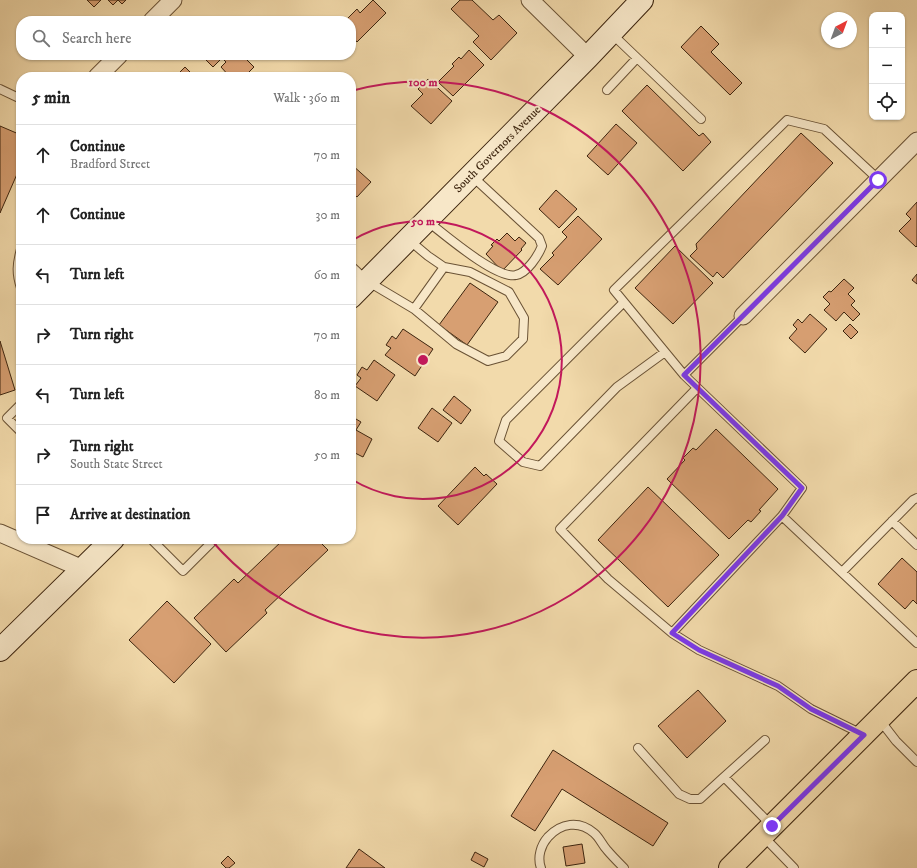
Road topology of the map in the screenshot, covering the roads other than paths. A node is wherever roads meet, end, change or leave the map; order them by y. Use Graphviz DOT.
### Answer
graph roads {
  1 [pos="173,0"];
  2 [pos="530,0"];
  3 [pos="642,0"];
  4 [pos="157,16"];
  5 [pos="611,33"];
  6 [pos="588,57"];
  7 [pos="637,58"];
  8 [pos="114,60"];
  9 [pos="102,72"];
  10 [pos="0,89"];
  11 [pos="607,90"];
  12 [pos="16,97"];
  13 [pos="701,119"];
  14 [pos="917,141"];
  15 [pos="471,175"];
  16 [pos="878,180"];
  17 [pos="426,220"];
  18 [pos="408,239"];
  19 [pos="444,267"];
  20 [pos="356,271"];
  21 [pos="367,281"];
  22 [pos="356,292"];
  23 [pos="624,302"];
  24 [pos="414,309"];
  25 [pos="743,316"];
  26 [pos="664,352"];
  27 [pos="684,375"];
  28 [pos="698,388"];
  29 [pos="16,409"];
  30 [pos="16,427"];
  31 [pos="917,498"];
  32 [pos="782,516"];
  33 [pos="892,521"];
  34 [pos="0,533"];
  35 [pos="16,540"];
  36 [pos="25,544"];
  37 [pos="108,544"];
  38 [pos="156,544"];
  39 [pos="210,544"];
  40 [pos="917,545"];
  41 [pos="83,569"];
  42 [pos="842,572"];
  43 [pos="672,633"];
  44 [pos="917,643"];
  45 [pos="0,650"];
  46 [pos="917,681"];
  47 [pos="879,719"];
  48 [pos="864,735"];
  49 [pos="765,740"];
  50 [pos="638,748"];
  51 [pos="916,758"];
  52 [pos="724,777"];
  53 [pos="768,831"];
  54 [pos="541,868"];
  55 [pos="624,868"];
  56 [pos="730,868"];
  57 [pos="794,868"];
  1 -- 4 [label="street"];
  2 -- 6 [label="street"];
  3 -- 5 [label="main road, South Governors Avenue"];
  5 -- 6 [label="main road, South Governors Avenue"];
  5 -- 7 [label="lane"];
  6 -- 15 [label="main road, South Governors Avenue"];
  7 -- 11 [label="lane"];
  7 -- 13 [label="lane"];
  8 -- 9 [label="street"];
  10 -- 12 [label="lane"];
  14 -- 16 [label="street"];
  15 -- 17 [label="main road, South Governors Avenue"];
  15 -- 17 [label="lane"];
  16 -- 23 [label="lane"];
  16 -- 25 [label="street"];
  17 -- 18 [label="main road, South Governors Avenue"];
  18 -- 19 [label="lane"];
  18 -- 21 [label="main road, South Governors Avenue"];
  19 -- 24 [label="lane"];
  19 -- 24 [label="lane"];
  20 -- 21 [label="lane"];
  21 -- 22 [label="main road, South Governors Avenue"];
  21 -- 24 [label="lane"];
  23 -- 26 [label="lane"];
  23 -- 26 [label="lane"];
  25 -- 27 [label="lane"];
  26 -- 27 [label="lane"];
  27 -- 28 [label="lane"];
  28 -- 32 [label="lane"];
  28 -- 43 [label="lane"];
  29 -- 30 [label="lane"];
  31 -- 33 [label="lane"];
  32 -- 42 [label="lane"];
  32 -- 43 [label="lane"];
  33 -- 40 [label="lane"];
  33 -- 42 [label="lane"];
  34 -- 35 [label="street"];
  36 -- 41 [label="street"];
  37 -- 41 [label="main road"];
  38 -- 39 [label="lane"];
  41 -- 45 [label="main road"];
  42 -- 44 [label="lane"];
  43 -- 48 [label="lane"];
  46 -- 47 [label="main road"];
  47 -- 48 [label="main road"];
  47 -- 51 [label="lane"];
  48 -- 53 [label="main road"];
  49 -- 52 [label="lane"];
  50 -- 52 [label="lane"];
  52 -- 53 [label="lane"];
  53 -- 56 [label="main road"];
  53 -- 57 [label="lane"];
  54 -- 55 [label="lane"];
}
